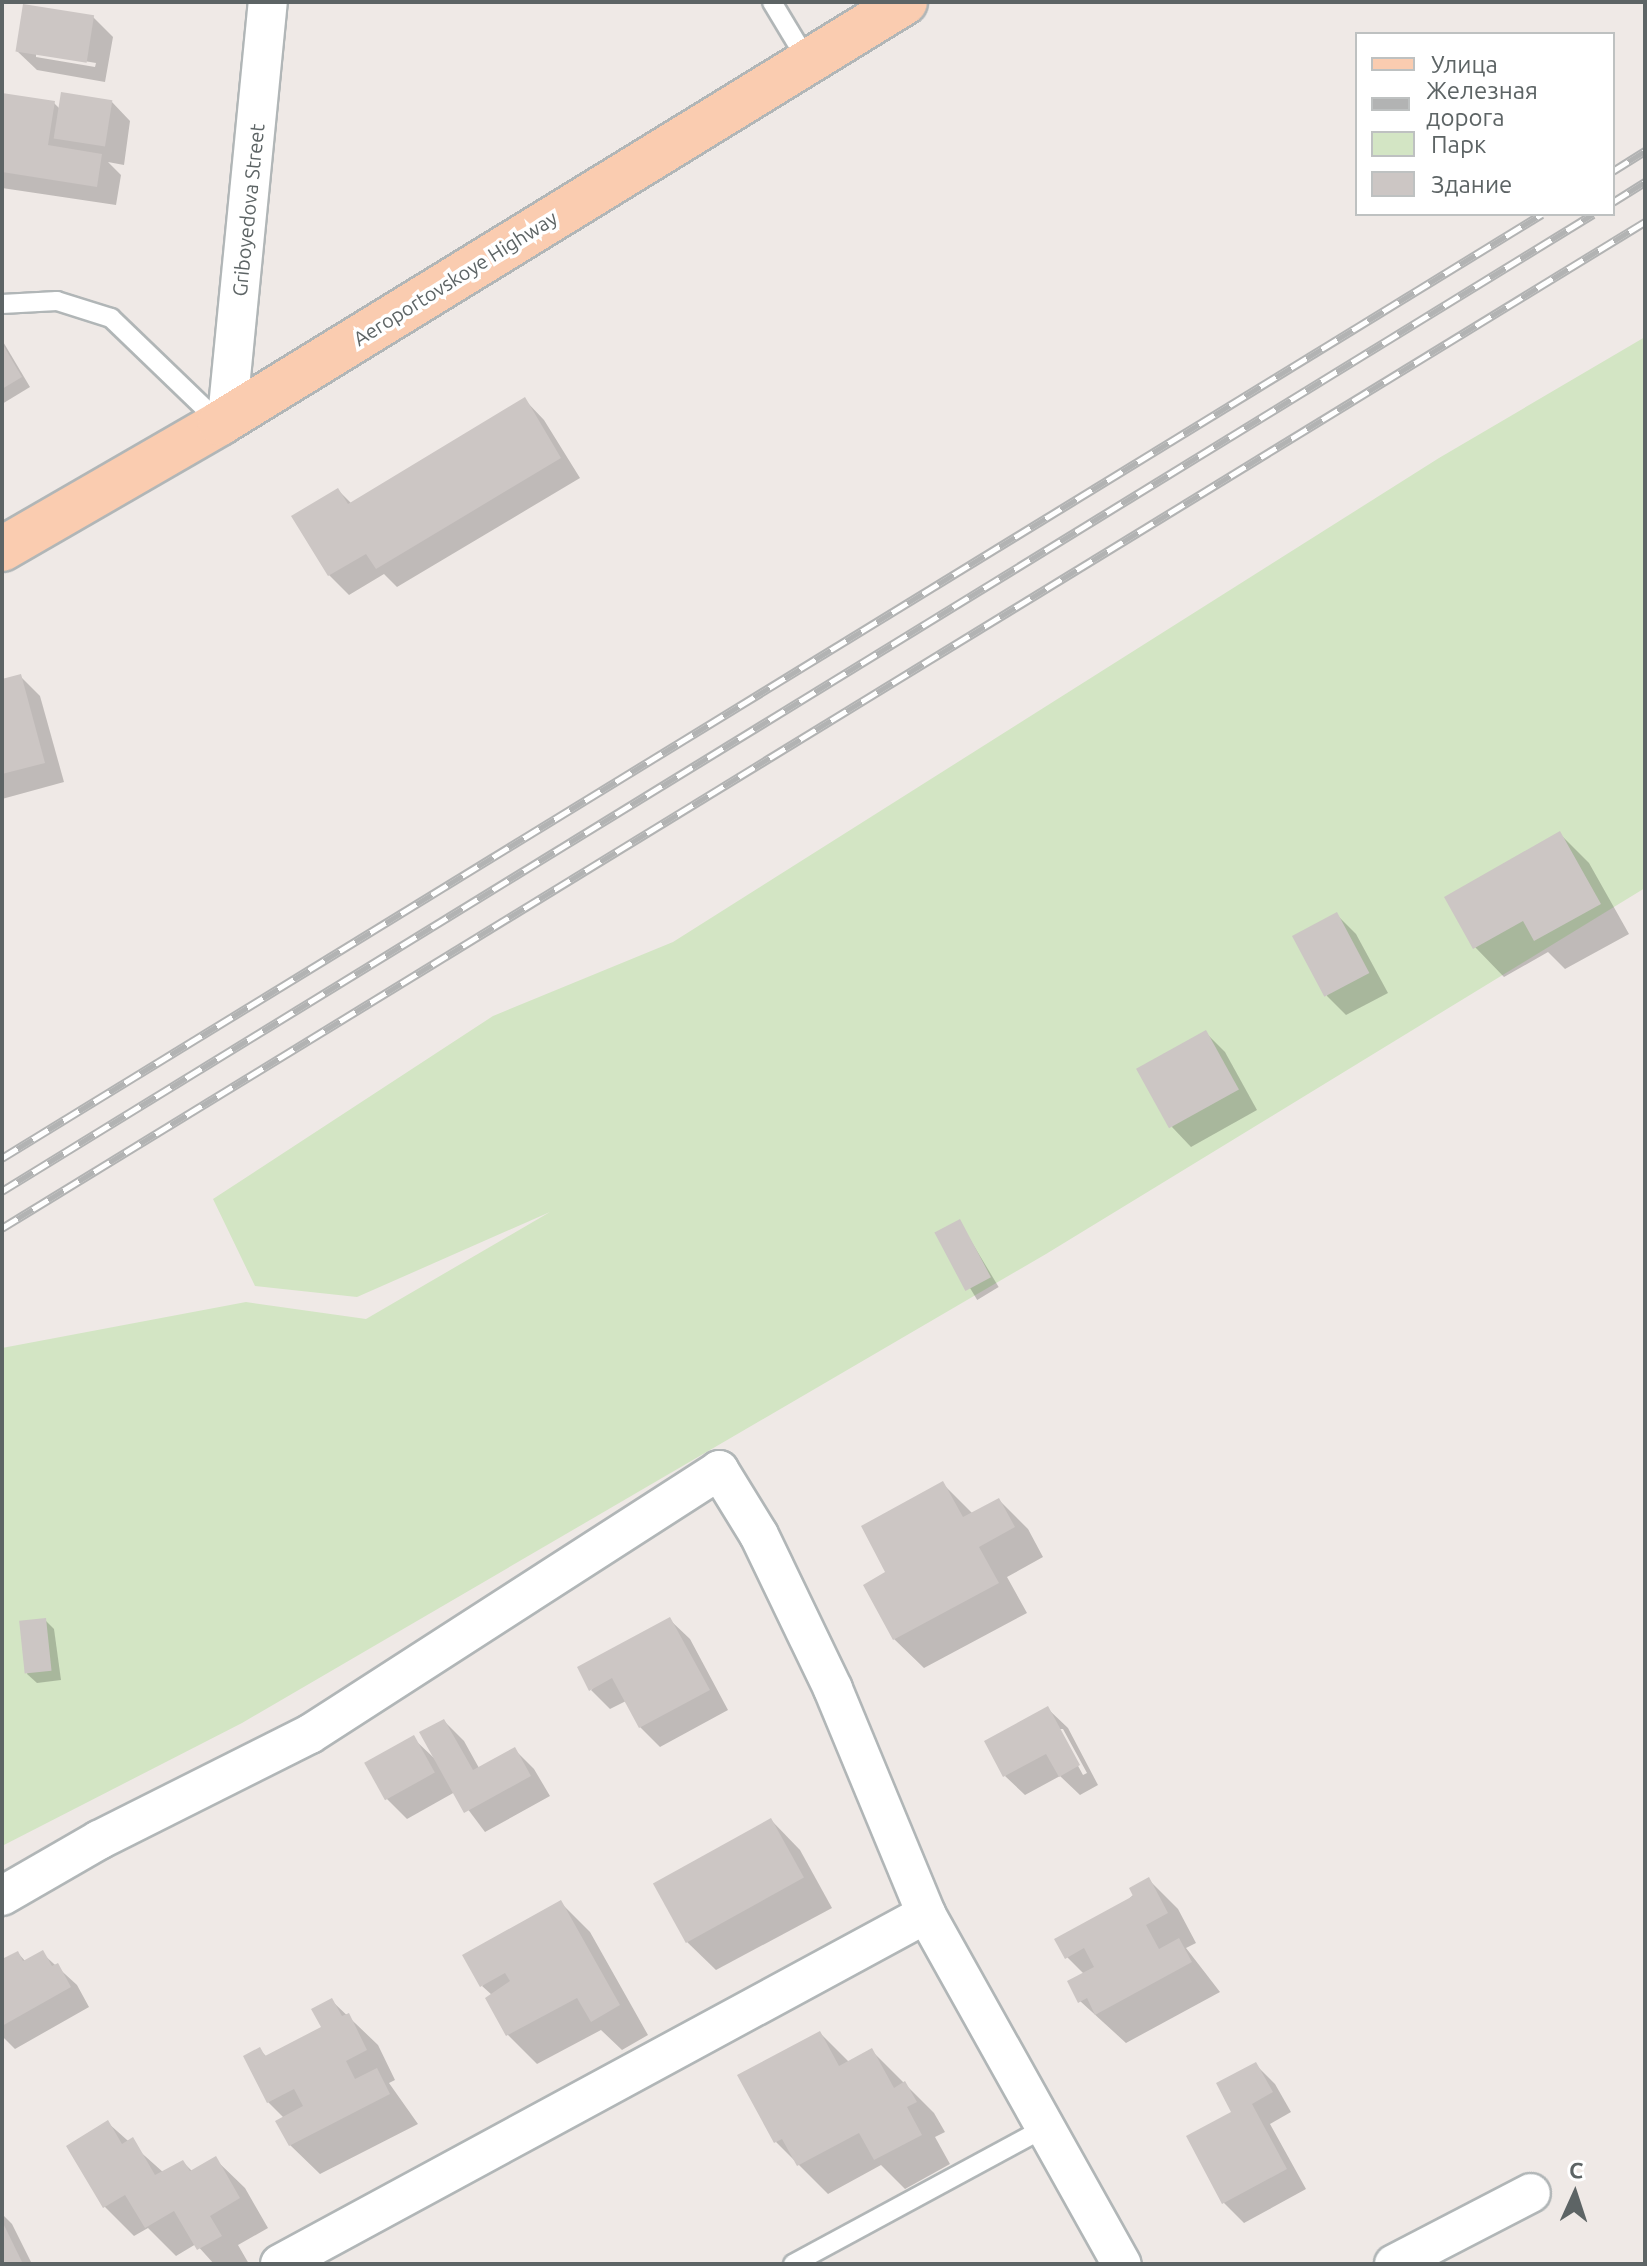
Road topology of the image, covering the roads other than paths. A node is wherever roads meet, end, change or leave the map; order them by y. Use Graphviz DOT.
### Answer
graph roads {
  1 [pos="268,2"];
  2 [pos="772,2"];
  3 [pos="905,2"];
  4 [pos="808,62"];
  5 [pos="2,304"];
  6 [pos="223,420"];
  7 [pos="2,549"];
  8 [pos="2,1896"];
  9 [pos="926,1914"];
  10 [pos="1045,2128"];
  11 [pos="1531,2193"];
  12 [pos="280,2264"];
  13 [pos="793,2264"];
  14 [pos="1122,2264"];
  15 [pos="1394,2264"];
  1 -- 6 [label="street, Griboyedova Street"];
  2 -- 4 [label="lane"];
  3 -- 4 [label="main road, Aeroportovskoye Highway"];
  4 -- 6 [label="main road, Aeroportovskoye Highway"];
  5 -- 6 [label="lane"];
  6 -- 7 [label="main road, Aeroportovskoye Highway"];
  8 -- 9 [label="street"];
  9 -- 10 [label="street"];
  9 -- 12 [label="street"];
  10 -- 13 [label="lane"];
  10 -- 14 [label="street"];
  11 -- 15 [label="street"];
}
